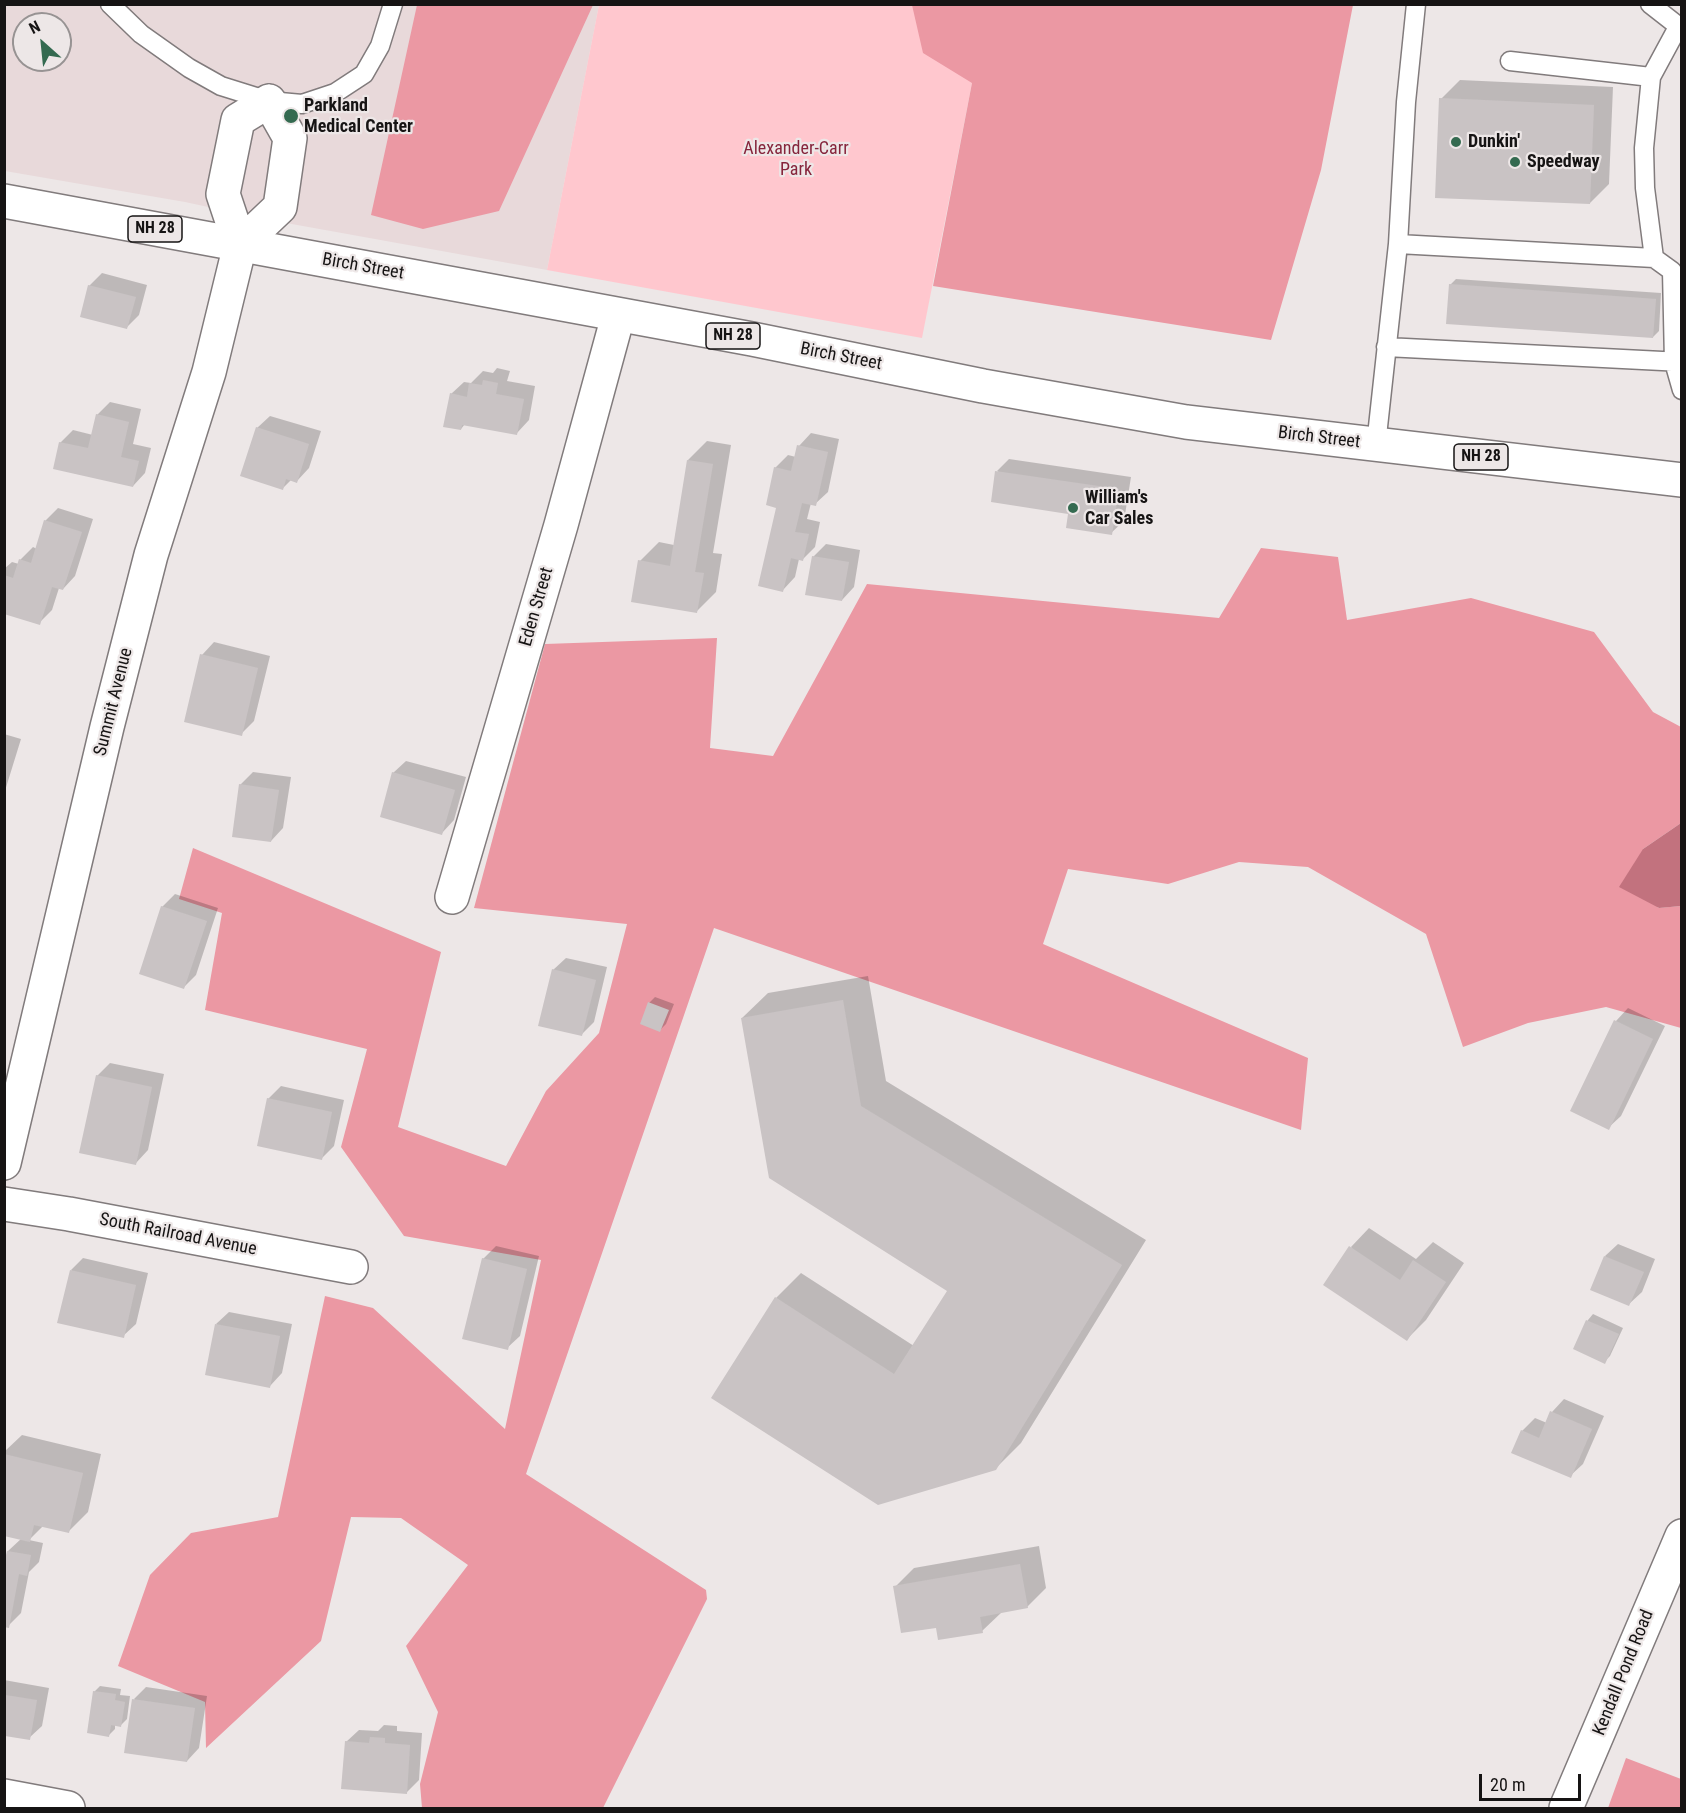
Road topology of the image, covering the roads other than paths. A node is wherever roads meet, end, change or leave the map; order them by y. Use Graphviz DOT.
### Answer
graph roads {
  1 [pos="110,4"];
  2 [pos="393,4"];
  3 [pos="1416,4"];
  4 [pos="1650,4"];
  5 [pos="1680,28"];
  6 [pos="1510,61"];
  7 [pos="1651,77"];
  8 [pos="269,101"];
  9 [pos="4,201"];
  10 [pos="1398,244"];
  11 [pos="240,245"];
  12 [pos="1654,258"];
  13 [pos="618,316"];
  14 [pos="1386,347"];
  15 [pos="1678,362"];
  16 [pos="1682,390"];
  17 [pos="1376,445"];
  18 [pos="1682,480"];
  19 [pos="452,897"];
  20 [pos="4,1163"];
  21 [pos="4,1204"];
  22 [pos="351,1268"];
  23 [pos="1682,1536"];
  24 [pos="4,1796"];
  25 [pos="68,1809"];
  26 [pos="1566,1809"];
  1 -- 8 [label="lane"];
  2 -- 8 [label="lane"];
  3 -- 10 [label="lane"];
  4 -- 5 [label="lane"];
  5 -- 7 [label="lane"];
  6 -- 7 [label="lane"];
  7 -- 12 [label="lane"];
  8 -- 11 [label="street"];
  8 -- 11 [label="street"];
  9 -- 11 [label="street, Birch Street / NH 28"];
  10 -- 12 [label="lane"];
  10 -- 14 [label="lane"];
  11 -- 13 [label="street, Birch Street / NH 28"];
  11 -- 20 [label="street, Summit Avenue"];
  12 -- 15 [label="lane"];
  13 -- 17 [label="street, Birch Street / NH 28"];
  13 -- 19 [label="street, Eden Street"];
  14 -- 15 [label="lane"];
  14 -- 17 [label="lane"];
  15 -- 16 [label="lane"];
  17 -- 18 [label="street, Birch Street / NH 28"];
  21 -- 22 [label="street, South Railroad Avenue"];
  23 -- 26 [label="street, Kendall Pond Road"];
  24 -- 25 [label="street"];
}
